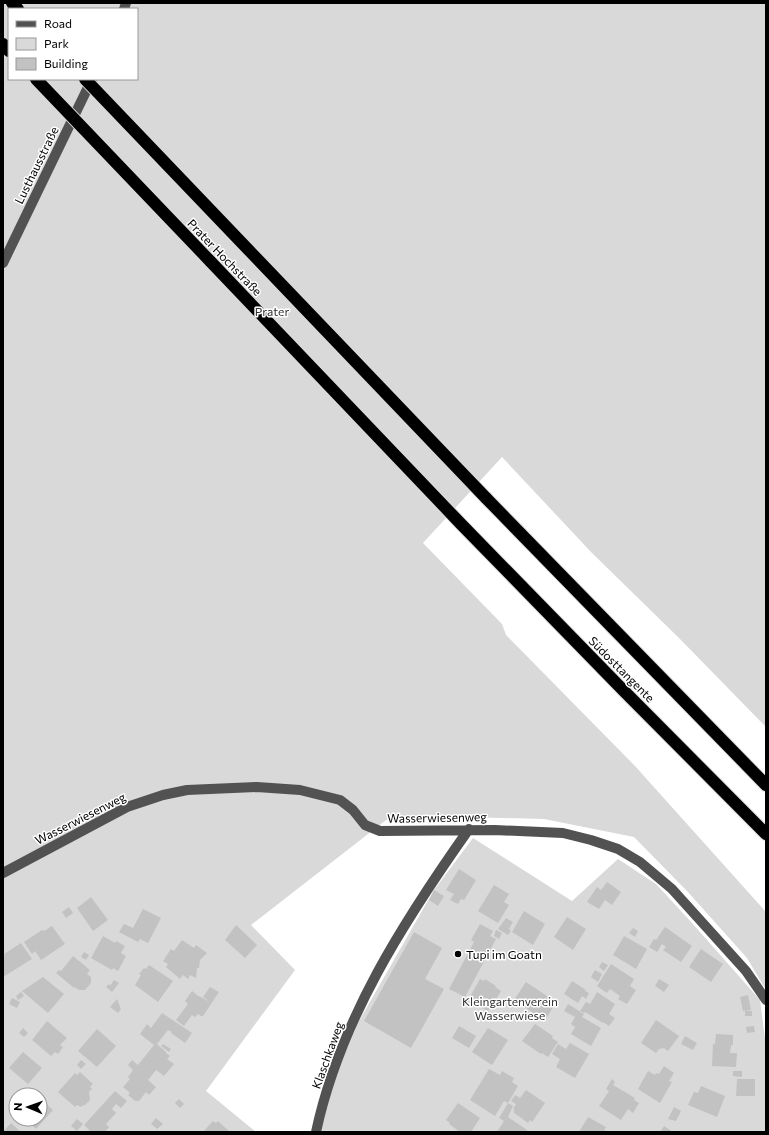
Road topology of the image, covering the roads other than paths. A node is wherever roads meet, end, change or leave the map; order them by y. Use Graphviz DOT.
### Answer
graph roads {
  1 [pos="37,80"];
  2 [pos="86,80"];
  3 [pos="92,80"];
  4 [pos="3,263"];
  5 [pos="486,498"];
  6 [pos="460,523"];
  7 [pos="766,785"];
  8 [pos="469,829"];
  9 [pos="766,834"];
  10 [pos="3,873"];
  11 [pos="766,1000"];
  12 [pos="316,1132"];
  1 -- 6 [label="highway, Prater Hochstraße, bridge"];
  2 -- 5 [label="highway, Prater Hochstraße, bridge"];
  3 -- 4 [label="street, Lusthausstraße"];
  5 -- 7 [label="highway, Südosttangente"];
  6 -- 9 [label="highway, Südosttangente"];
  8 -- 10 [label="street, Wasserwiesenweg"];
  8 -- 11 [label="street, Wasserwiesenweg"];
  8 -- 12 [label="street, Klaschkaweg"];
}
